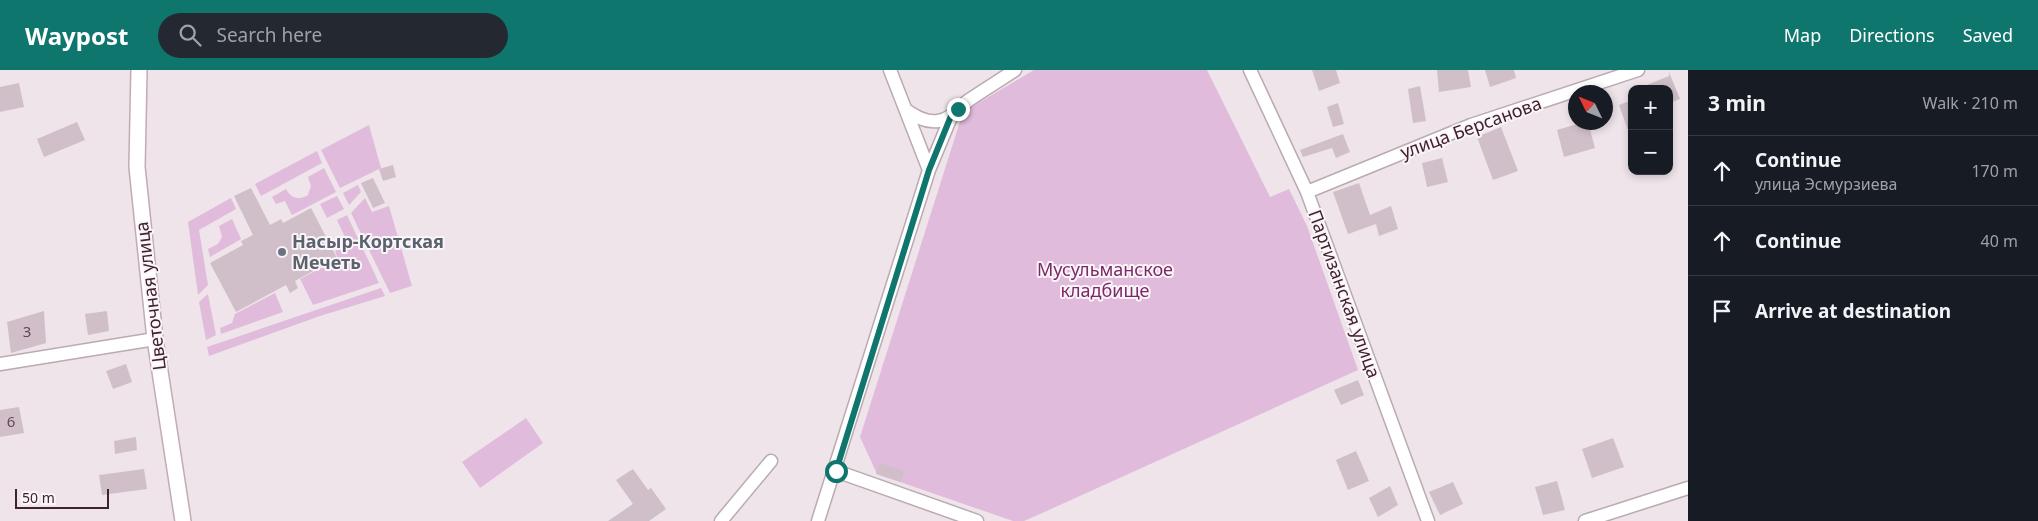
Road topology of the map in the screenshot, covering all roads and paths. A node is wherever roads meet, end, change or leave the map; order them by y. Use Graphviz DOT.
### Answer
graph roads {
  1 [pos="140,70"];
  2 [pos="890,70"];
  3 [pos="1015,70"];
  4 [pos="1250,70"];
  5 [pos="1638,70"];
  6 [pos="906,110"];
  7 [pos="951,116"];
  8 [pos="929,170"];
  9 [pos="1307,192"];
  10 [pos="155,339"];
  11 [pos="0,364"];
  12 [pos="771,461"];
  13 [pos="836,471"];
  14 [pos="1688,488"];
  15 [pos="183,521"];
  16 [pos="721,521"];
  17 [pos="818,521"];
  18 [pos="977,521"];
  19 [pos="1428,521"];
  20 [pos="1585,521"];
  1 -- 10 [label="street, Цветочная улица"];
  2 -- 6 [label="street"];
  3 -- 7 [label="street"];
  4 -- 9 [label="street, Партизанская улица"];
  5 -- 9 [label="street, улица Берсанова"];
  6 -- 7 [label="street"];
  6 -- 8 [label="street"];
  7 -- 8 [label="street"];
  8 -- 13 [label="street"];
  9 -- 19 [label="street, Партизанская улица"];
  10 -- 11 [label="street"];
  10 -- 15 [label="street, Цветочная улица"];
  12 -- 16 [label="street"];
  13 -- 17 [label="street"];
  13 -- 18 [label="street"];
  14 -- 20 [label="street"];
}
